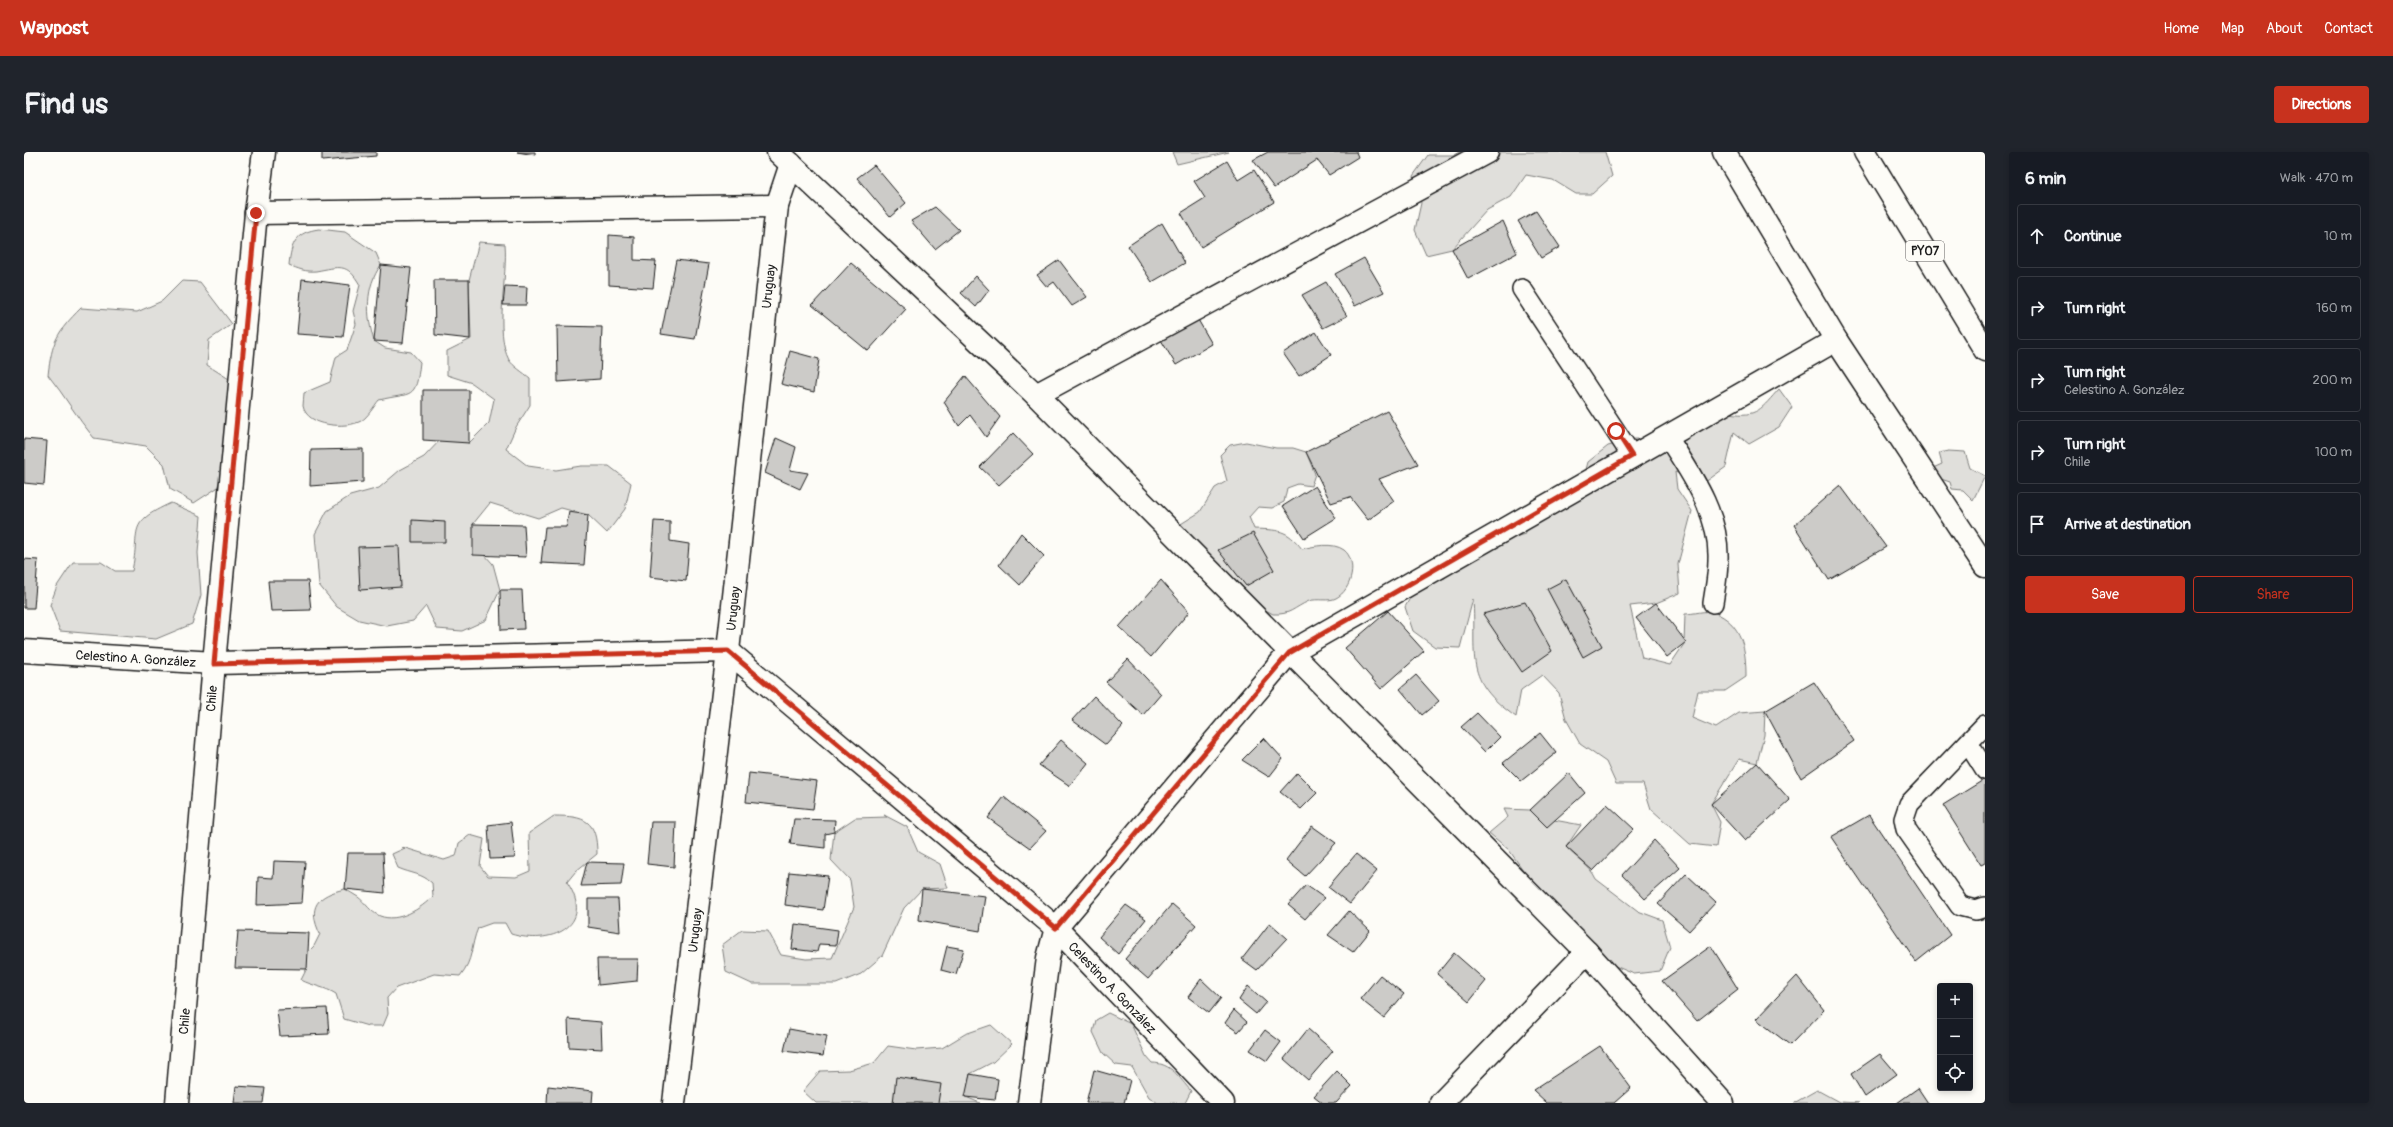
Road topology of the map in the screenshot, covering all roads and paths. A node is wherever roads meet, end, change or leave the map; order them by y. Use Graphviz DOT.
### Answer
graph roads {
  1 [pos="264,152"];
  2 [pos="1488,152"];
  3 [pos="1724,152"];
  4 [pos="1865,152"];
  5 [pos="784,158"];
  6 [pos="777,206"];
  7 [pos="256,213"];
  8 [pos="1522,289"];
  9 [pos="1983,339"];
  10 [pos="1836,340"];
  11 [pos="1036,396"];
  12 [pos="1668,436"];
  13 [pos="1632,456"];
  14 [pos="1982,557"];
  15 [pos="1714,603"];
  16 [pos="24,651"];
  17 [pos="728,651"];
  18 [pos="1289,653"];
  19 [pos="214,664"];
  20 [pos="1985,726"];
  21 [pos="1968,743"];
  22 [pos="1985,770"];
  23 [pos="1985,907"];
  24 [pos="1056,928"];
  25 [pos="1588,952"];
  26 [pos="177,1103"];
  27 [pos="674,1103"];
  28 [pos="1029,1103"];
  29 [pos="1223,1103"];
  30 [pos="1441,1103"];
  31 [pos="1723,1103"];
  1 -- 7 [label="main road, Chile"];
  2 -- 11 [label="main road"];
  3 -- 10 [label="main road"];
  4 -- 9 [label="main road, PY07"];
  5 -- 6 [label="main road, Uruguay"];
  5 -- 11 [label="main road"];
  6 -- 7 [label="main road"];
  6 -- 17 [label="main road, Uruguay"];
  7 -- 19 [label="main road, Chile"];
  8 -- 13 [label="lane"];
  10 -- 12 [label="main road"];
  10 -- 14 [label="main road"];
  11 -- 18 [label="main road"];
  12 -- 13 [label="main road"];
  12 -- 15 [label="lane"];
  13 -- 18 [label="main road"];
  16 -- 19 [label="main road, Celestino A. González"];
  17 -- 19 [label="main road, Celestino A. González"];
  17 -- 24 [label="main road, Celestino A. González"];
  17 -- 27 [label="main road, Uruguay"];
  18 -- 24 [label="main road"];
  18 -- 25 [label="main road"];
  19 -- 26 [label="main road, Chile"];
  20 -- 21 [label="lane"];
  21 -- 22 [label="lane"];
  21 -- 23 [label="lane"];
  24 -- 28 [label="main road"];
  24 -- 29 [label="main road, Celestino A. González"];
  25 -- 30 [label="main road"];
  25 -- 31 [label="main road"];
}
